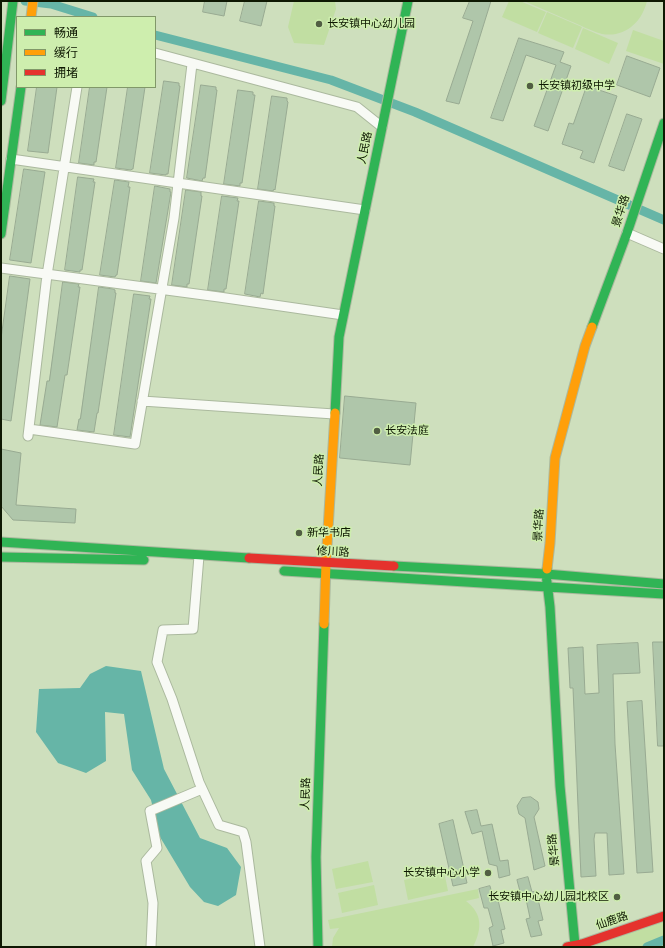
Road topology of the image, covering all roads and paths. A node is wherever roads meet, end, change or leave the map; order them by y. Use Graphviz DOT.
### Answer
graph roads {
  1 [pos="33,1"];
  2 [pos="408,1"];
  3 [pos="13,4"];
  4 [pos="31,14"];
  5 [pos="156,53"];
  6 [pos="192,64"];
  7 [pos="21,88"];
  8 [pos="77,88"];
  9 [pos="1,101"];
  10 [pos="664,123"];
  11 [pos="382,125"];
  12 [pos="11,159"];
  13 [pos="64,167"];
  14 [pos="178,184"];
  15 [pos="365,210"];
  16 [pos="627,233"];
  17 [pos="1,234"];
  18 [pos="664,249"];
  19 [pos="1,268"];
  20 [pos="48,275"];
  21 [pos="162,289"];
  22 [pos="343,315"];
  23 [pos="142,401"];
  24 [pos="334,414"];
  25 [pos="1,542"];
  26 [pos="1,557"];
  27 [pos="162,562"];
  28 [pos="199,562"];
  29 [pos="326,563"];
  30 [pos="278,571"];
  31 [pos="326,574"];
  32 [pos="546,574"];
  33 [pos="664,584"];
  34 [pos="547,586"];
  35 [pos="664,594"];
  36 [pos="202,789"];
  37 [pos="664,916"];
  38 [pos="571,946"];
  39 [pos="151,947"];
  40 [pos="260,947"];
  41 [pos="318,947"];
  1 -- 4 [label="street"];
  2 -- 11 [label="street, 人民路"];
  3 -- 9 [label="street"];
  5 -- 6 [label="street"];
  6 -- 11 [label="street"];
  6 -- 14 [label="street"];
  7 -- 12 [label="street"];
  8 -- 13 [label="street"];
  10 -- 16 [label="street, 景华路"];
  11 -- 15 [label="street, 人民路"];
  12 -- 13 [label="street"];
  12 -- 17 [label="street"];
  13 -- 14 [label="street"];
  13 -- 20 [label="street"];
  14 -- 15 [label="street"];
  14 -- 21 [label="street"];
  15 -- 22 [label="street, 人民路"];
  16 -- 18 [label="street"];
  16 -- 32 [label="street, 景华路"];
  19 -- 20 [label="street"];
  20 -- 21 [label="street"];
  20 -- 23 [label="street"];
  21 -- 22 [label="street"];
  21 -- 23 [label="street"];
  22 -- 24 [label="street, 人民路"];
  23 -- 24 [label="street"];
  24 -- 29 [label="street, 人民路"];
  25 -- 28 [label="street, 修川路"];
  26 -- 27 [label="street"];
  28 -- 29 [label="street, 修川路"];
  28 -- 36 [label="street"];
  29 -- 31 [label="street, 人民路"];
  29 -- 32 [label="street, 修川路"];
  30 -- 31 [label="street, 修川路"];
  31 -- 34 [label="street, 修川路"];
  31 -- 41 [label="street, 人民路"];
  32 -- 33 [label="street, 修川路"];
  32 -- 34 [label="street, 景华路"];
  34 -- 35 [label="street, 修川路"];
  34 -- 38 [label="street, 景华路"];
  36 -- 39 [label="street"];
  36 -- 40 [label="street"];
  37 -- 38 [label="street, 仙鹿路"];
}
